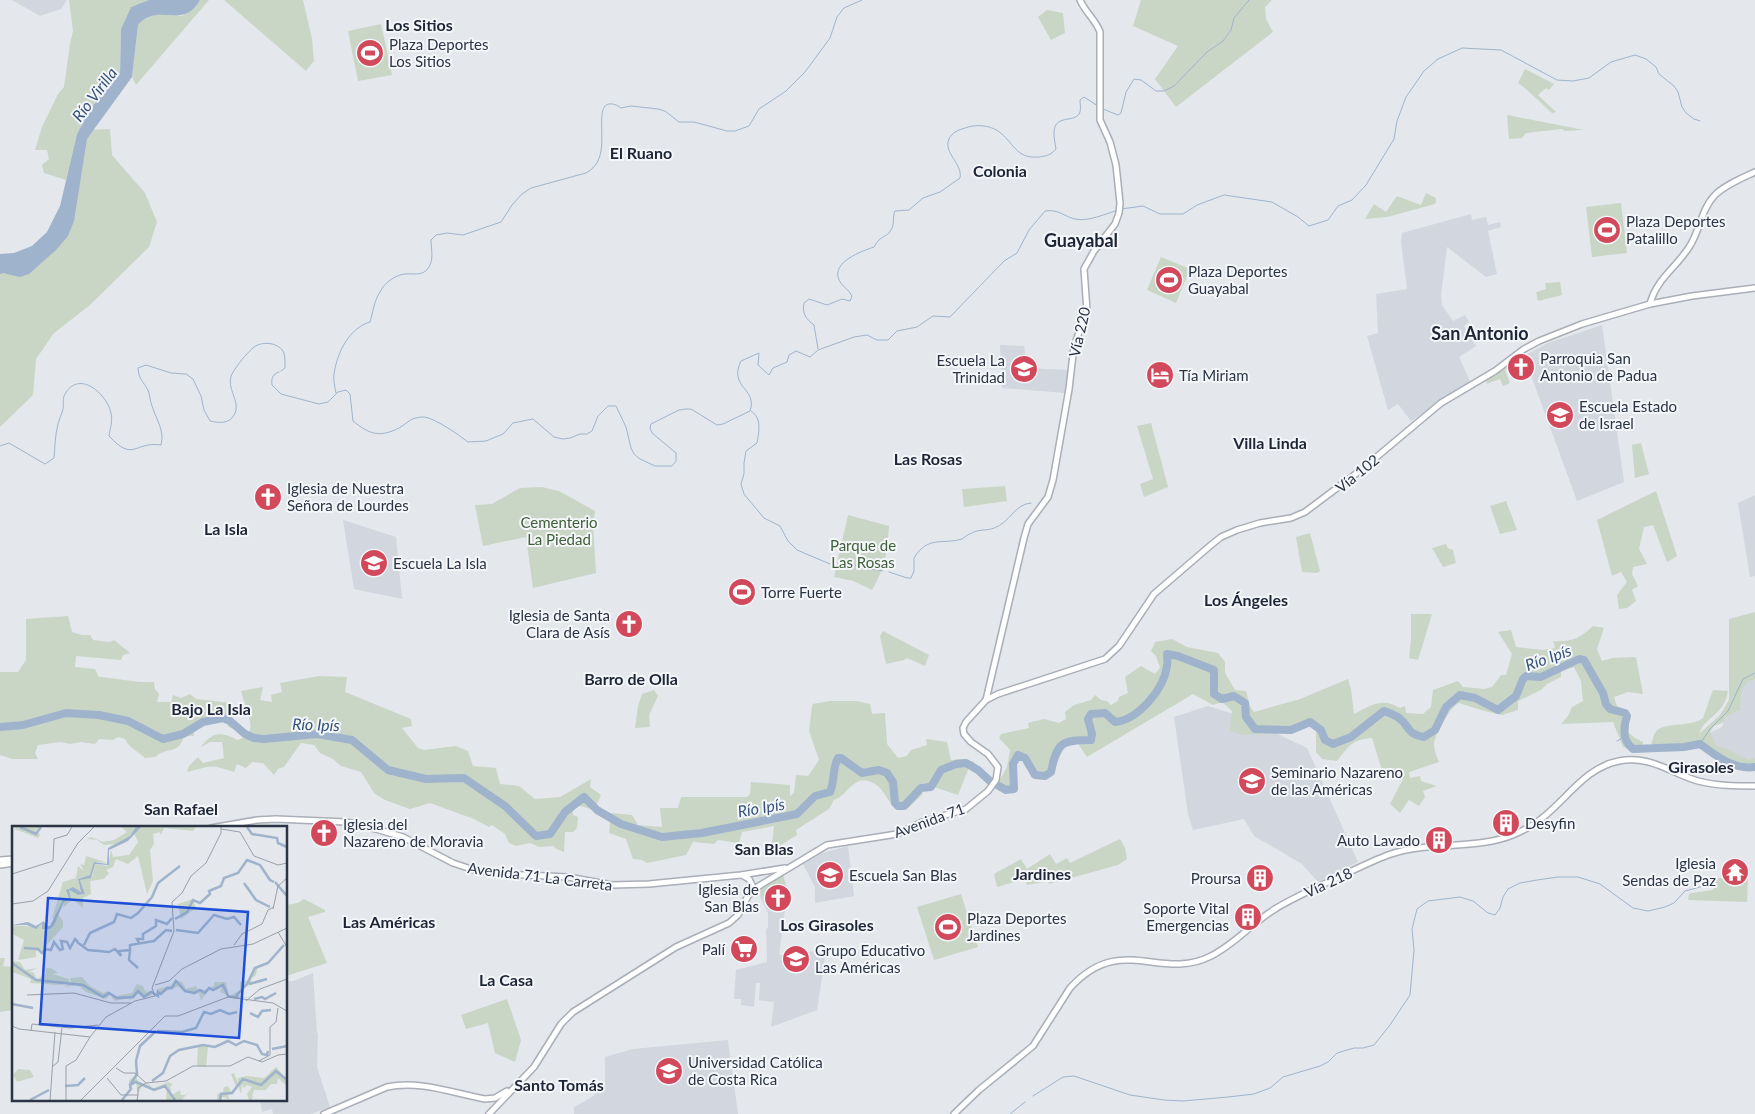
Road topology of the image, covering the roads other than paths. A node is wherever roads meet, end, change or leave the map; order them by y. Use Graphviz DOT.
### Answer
graph roads {
  1 [pos="1080,0"];
  2 [pos="1755,172"];
  3 [pos="1755,288"];
  4 [pos="1650,304"];
  5 [pos="988,688"];
  6 [pos="998,694"];
  7 [pos="986,700"];
  8 [pos="1755,786"];
  9 [pos="222,826"];
  10 [pos="788,868"];
  11 [pos="741,875"];
  12 [pos="754,889"];
  13 [pos="513,1086"];
  14 [pos="484,1099"];
  15 [pos="324,1114"];
  16 [pos="489,1114"];
  17 [pos="954,1114"];
  1 -- 5 [label="main road, Vía 220"];
  2 -- 4 [label="main road"];
  3 -- 4 [label="main road, Vía 102"];
  4 -- 6 [label="main road, Vía 102"];
  5 -- 6 [label="main road"];
  5 -- 7 [label="main road, Vía 220"];
  6 -- 7 [label="main road, Vía 102"];
  7 -- 10 [label="main road, Avenida 71"];
  8 -- 17 [label="main road, Vía 218"];
  9 -- 11 [label="main road, Avenida 71 La Carreta"];
  10 -- 11 [label="main road, Avenida 71 La Carreta"];
  10 -- 12 [label="main road, Avenida 71"];
  11 -- 12 [label="main road"];
  12 -- 13 [label="main road"];
  13 -- 14 [label="main road"];
  13 -- 16 [label="main road"];
  14 -- 15 [label="main road"];
  14 -- 16 [label="main road"];
}
